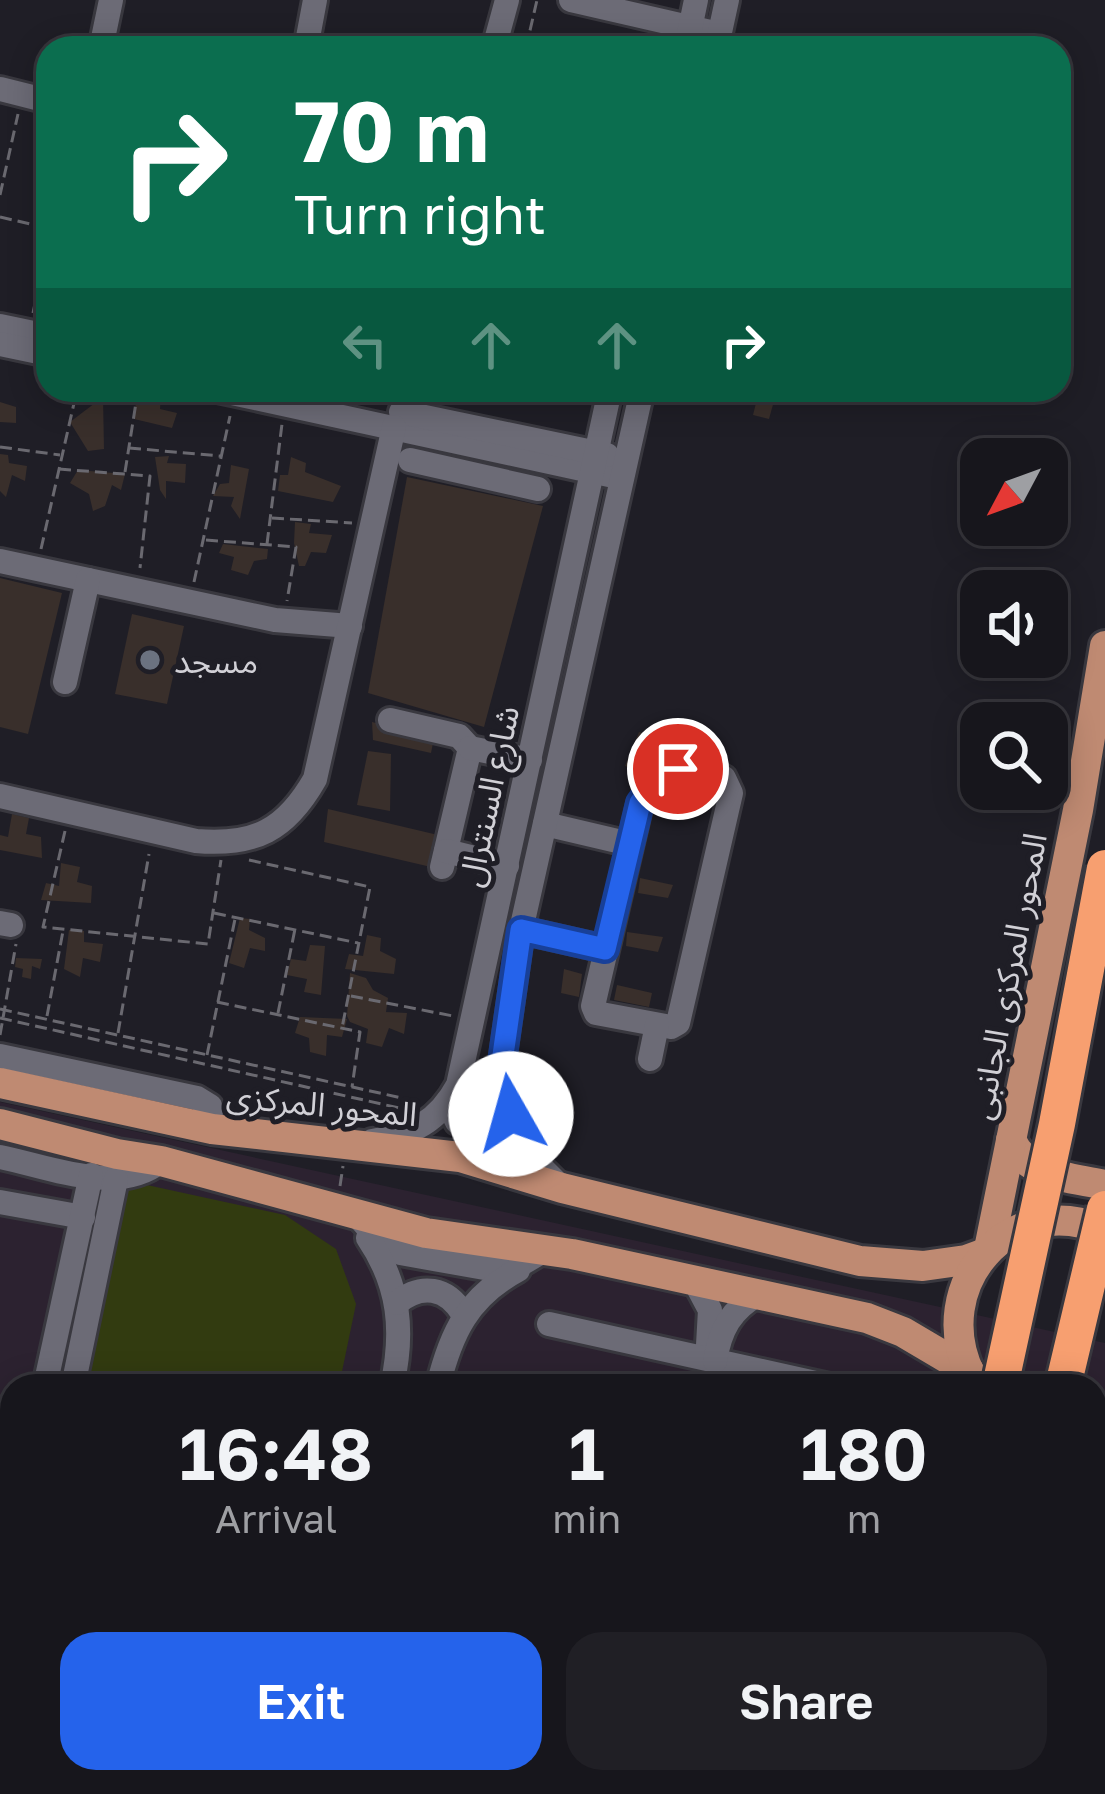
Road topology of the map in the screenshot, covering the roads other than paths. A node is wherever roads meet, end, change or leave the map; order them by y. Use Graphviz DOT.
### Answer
graph roads {
  1 [pos="111,0"];
  2 [pos="315,0"];
  3 [pos="507,0"];
  4 [pos="572,0"];
  5 [pos="696,0"];
  6 [pos="727,0"];
  7 [pos="103,36"];
  8 [pos="308,36"];
  9 [pos="497,36"];
  10 [pos="682,36"];
  11 [pos="688,36"];
  12 [pos="719,36"];
  13 [pos="0,326"];
  14 [pos="36,334"];
  15 [pos="0,344"];
  16 [pos="36,352"];
  17 [pos="308,402"];
  18 [pos="314,402"];
  19 [pos="607,402"];
  20 [pos="639,402"];
  21 [pos="394,427"];
  22 [pos="509,453"];
  23 [pos="410,460"];
  24 [pos="594,462"];
  25 [pos="625,469"];
  26 [pos="503,482"];
  27 [pos="538,489"];
  28 [pos="0,561"];
  29 [pos="88,580"];
  30 [pos="350,626"];
  31 [pos="1105,646"];
  32 [pos="65,682"];
  33 [pos="389,721"];
  34 [pos="470,748"];
  35 [pos="530,760"];
  36 [pos="0,796"];
  37 [pos="545,824"];
  38 [pos="630,844"];
  39 [pos="507,866"];
  40 [pos="1105,868"];
  41 [pos="521,930"];
  42 [pos="605,949"];
  43 [pos="657,1025"];
  44 [pos="0,1056"];
  45 [pos="650,1059"];
  46 [pos="0,1083"];
  47 [pos="506,1097"];
  48 [pos="442,1109"];
  49 [pos="0,1124"];
  50 [pos="212,1129"];
  51 [pos="1011,1140"];
  52 [pos="347,1144"];
  53 [pos="0,1157"];
  54 [pos="161,1161"];
  55 [pos="104,1178"];
  56 [pos="1105,1185"];
  57 [pos="562,1188"];
  58 [pos="0,1202"];
  59 [pos="345,1208"];
  60 [pos="1105,1209"];
  61 [pos="82,1217"];
  62 [pos="1105,1231"];
  63 [pos="987,1251"];
  64 [pos="558,1252"];
  65 [pos="839,1255"];
  66 [pos="694,1280"];
  67 [pos="759,1294"];
  68 [pos="397,1303"];
  69 [pos="830,1309"];
  70 [pos="463,1314"];
  71 [pos="549,1324"];
  72 [pos="710,1360"];
  73 [pos="48,1374"];
  74 [pos="75,1374"];
  75 [pos="394,1374"];
  76 [pos="441,1374"];
  77 [pos="774,1374"];
  78 [pos="966,1374"];
  79 [pos="974,1374"];
  80 [pos="979,1374"];
  81 [pos="1067,1374"];
  1 -- 7 [label="street"];
  2 -- 8 [label="street"];
  3 -- 9 [label="street"];
  4 -- 10 [label="street"];
  5 -- 11 [label="street"];
  6 -- 12 [label="street"];
  13 -- 14 [label="street"];
  15 -- 16 [label="street"];
  17 -- 21 [label="street"];
  18 -- 24 [label="street"];
  19 -- 24 [label="street, شارع السنترال"];
  20 -- 25 [label="street, شارع السنترال"];
  21 -- 22 [label="street"];
  21 -- 30 [label="street"];
  22 -- 24 [label="street"];
  22 -- 26 [label="street"];
  23 -- 26 [label="street"];
  24 -- 25 [label="street"];
  24 -- 35 [label="street, شارع السنترال"];
  25 -- 37 [label="street, شارع السنترال"];
  26 -- 27 [label="street"];
  28 -- 29 [label="street"];
  29 -- 30 [label="street"];
  29 -- 32 [label="street"];
  30 -- 36 [label="street"];
  31 -- 51 [label="main road, المحور المركزى الجانبى"];
  33 -- 34 [label="street"];
  34 -- 35 [label="street"];
  34 -- 39 [label="street"];
  35 -- 39 [label="street, شارع السنترال"];
  37 -- 38 [label="street"];
  37 -- 41 [label="street, شارع السنترال"];
  38 -- 42 [label="street"];
  38 -- 43 [label="street"];
  39 -- 48 [label="street, شارع السنترال"];
  40 -- 80 [label="highway, bridge"];
  41 -- 42 [label="street"];
  41 -- 47 [label="street, شارع السنترال"];
  42 -- 43 [label="street"];
  43 -- 45 [label="street"];
  44 -- 50 [label="street"];
  46 -- 50 [label="main road, المحور المركزى"];
  47 -- 48 [label="street"];
  47 -- 57 [label="street, شارع السنترال"];
  48 -- 52 [label="street"];
  49 -- 54 [label="main road"];
  50 -- 52 [label="main road, المحور المركزى"];
  51 -- 56 [label="main road"];
  51 -- 63 [label="main road, المحور المركزى الجانبى"];
  52 -- 57 [label="main road, المحور المركزى"];
  53 -- 55 [label="street"];
  54 -- 55 [label="street"];
  54 -- 59 [label="main road"];
  55 -- 61 [label="street"];
  55 -- 74 [label="street"];
  57 -- 65 [label="main road, المحور المركزى"];
  58 -- 61 [label="street"];
  59 -- 64 [label="main road"];
  59 -- 68 [label="street"];
  60 -- 81 [label="highway, bridge"];
  61 -- 73 [label="street"];
  62 -- 63 [label="main road, المحور المركزى"];
  63 -- 65 [label="main road, المحور المركزى"];
  63 -- 79 [label="main road, المحور المركزى الجانبى"];
  64 -- 66 [label="main road"];
  64 -- 70 [label="street"];
  65 -- 69 [label="main road"];
  66 -- 67 [label="main road"];
  66 -- 72 [label="street"];
  67 -- 69 [label="main road"];
  67 -- 72 [label="street"];
  68 -- 70 [label="street"];
  68 -- 75 [label="street"];
  69 -- 78 [label="main road"];
  70 -- 76 [label="street"];
  71 -- 72 [label="street"];
  72 -- 77 [label="street"];
}
